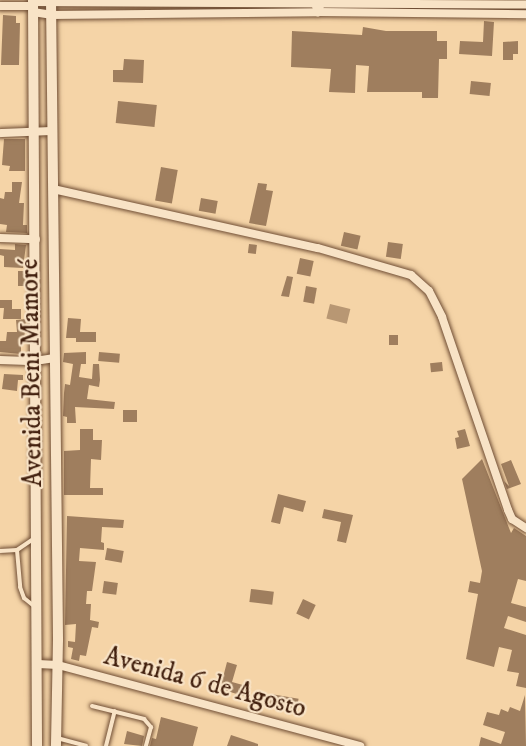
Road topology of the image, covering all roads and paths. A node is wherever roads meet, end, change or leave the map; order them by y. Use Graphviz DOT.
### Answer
graph roads {
  1 [pos="187,2"];
  2 [pos="33,5"];
  3 [pos="318,5"];
  4 [pos="526,5"];
  5 [pos="0,6"];
  6 [pos="51,6"];
  7 [pos="447,6"];
  8 [pos="187,14"];
  9 [pos="526,14"];
  10 [pos="53,131"];
  11 [pos="0,133"];
  12 [pos="33,133"];
  13 [pos="52,189"];
  14 [pos="0,238"];
  15 [pos="36,239"];
  16 [pos="53,358"];
  17 [pos="0,360"];
  18 [pos="35,361"];
  19 [pos="526,528"];
  20 [pos="36,538"];
  21 [pos="17,550"];
  22 [pos="0,551"];
  23 [pos="37,609"];
  24 [pos="38,664"];
  25 [pos="57,665"];
  26 [pos="92,706"];
  27 [pos="115,711"];
  28 [pos="56,742"];
  29 [pos="335,743"];
  30 [pos="37,746"];
  31 [pos="86,746"];
  32 [pos="106,746"];
  33 [pos="146,746"];
  34 [pos="360,746"];
  1 -- 3 [label="street"];
  1 -- 6 [label="street"];
  1 -- 8 [label="street"];
  2 -- 5 [label="street"];
  2 -- 6 [label="street"];
  2 -- 12 [label="street, Avenida Beni Mamoré"];
  3 -- 7 [label="street"];
  3 -- 8 [label="street"];
  4 -- 7 [label="street"];
  6 -- 8 [label="street"];
  6 -- 10 [label="street, Avenida Beni Mamoré"];
  7 -- 9 [label="street"];
  10 -- 12 [label="street"];
  10 -- 13 [label="street, Avenida Beni Mamoré"];
  11 -- 12 [label="street"];
  12 -- 15 [label="street, Avenida Beni Mamoré"];
  13 -- 16 [label="street, Avenida Beni Mamoré"];
  13 -- 19 [label="street"];
  14 -- 15 [label="street"];
  15 -- 18 [label="street, Avenida Beni Mamoré"];
  16 -- 18 [label="street"];
  16 -- 25 [label="street, Avenida Beni Mamoré"];
  17 -- 18 [label="street"];
  18 -- 20 [label="street, Avenida Beni Mamoré"];
  20 -- 21 [label="lane"];
  20 -- 23 [label="street, Avenida Beni Mamoré"];
  21 -- 22 [label="lane"];
  21 -- 23 [label="lane"];
  23 -- 24 [label="street, Avenida Beni Mamoré"];
  24 -- 25 [label="street, Avenida 6 de Agosto"];
  24 -- 30 [label="street, Avenida Beni Mamoré"];
  25 -- 28 [label="street, Avenida Beni Mamoré"];
  25 -- 29 [label="street, Avenida 6 de Agosto"];
  26 -- 27 [label="lane"];
  27 -- 32 [label="lane"];
  27 -- 33 [label="lane"];
  28 -- 31 [label="lane"];
  29 -- 34 [label="street, Avenida 6 de Agosto"];
}
